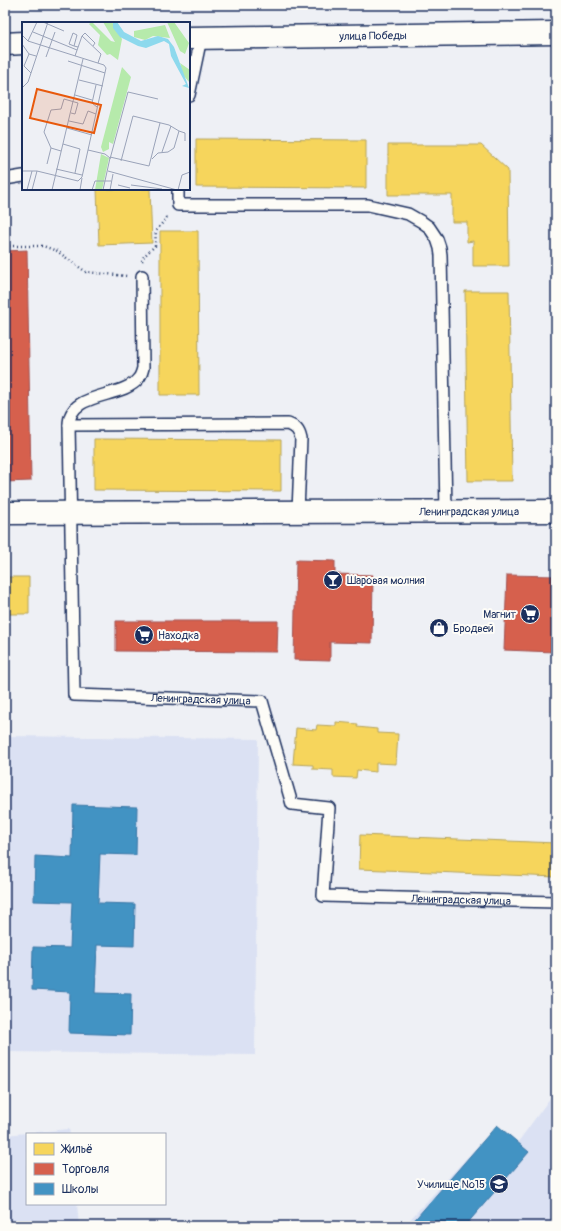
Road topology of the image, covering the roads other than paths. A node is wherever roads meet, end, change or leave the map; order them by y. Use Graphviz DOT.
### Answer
graph roads {
  1 [pos="556,33"];
  2 [pos="195,38"];
  3 [pos="22,43"];
  4 [pos="5,44"];
  5 [pos="190,86"];
  6 [pos="22,176"];
  7 [pos="5,178"];
  8 [pos="178,190"];
  9 [pos="142,276"];
  10 [pos="69,425"];
  11 [pos="298,511"];
  12 [pos="446,511"];
  13 [pos="556,511"];
  14 [pos="70,512"];
  15 [pos="5,513"];
  16 [pos="556,902"];
  1 -- 2 [label="street, улица Победы"];
  2 -- 5 [label="lane"];
  3 -- 4 [label="street"];
  6 -- 7 [label="lane"];
  8 -- 12 [label="lane"];
  9 -- 10 [label="lane"];
  10 -- 11 [label="lane"];
  10 -- 14 [label="lane"];
  11 -- 12 [label="street, Ленинградская улица"];
  11 -- 14 [label="street, Ленинградская улица"];
  12 -- 13 [label="street, Ленинградская улица"];
  14 -- 15 [label="street, Ленинградская улица"];
  14 -- 16 [label="lane, Ленинградская улица"];
}
